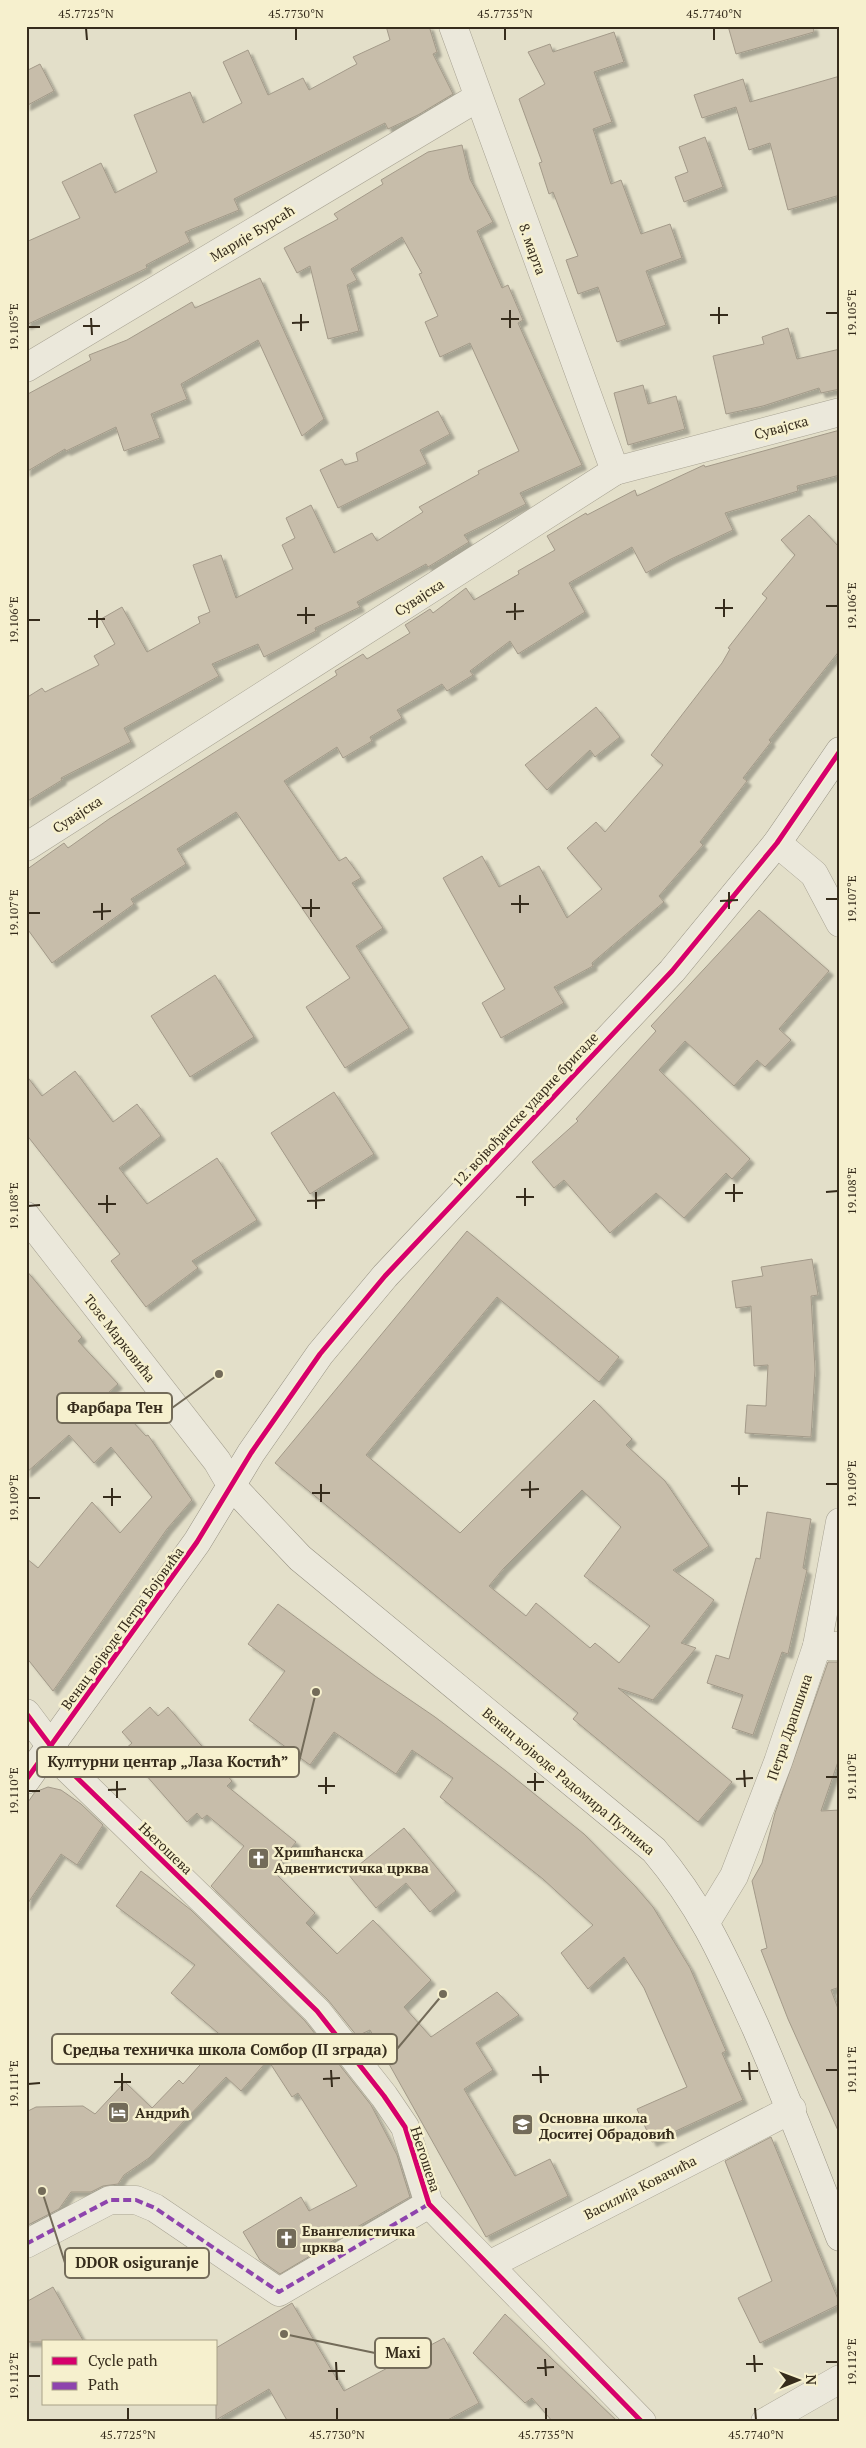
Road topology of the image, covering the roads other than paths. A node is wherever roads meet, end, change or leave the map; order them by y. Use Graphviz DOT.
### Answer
graph roads {
  1 [pos="453,26"];
  2 [pos="478,98"];
  3 [pos="26,368"];
  4 [pos="840,412"];
  5 [pos="615,471"];
  6 [pos="840,751"];
  7 [pos="777,843"];
  8 [pos="26,847"];
  9 [pos="840,923"];
  10 [pos="26,1216"];
  11 [pos="231,1485"];
  12 [pos="840,1522"];
  13 [pos="828,1646"];
  14 [pos="26,1713"];
  15 [pos="51,1747"];
  16 [pos="26,1780"];
  17 [pos="706,1922"];
  18 [pos="792,2109"];
  19 [pos="428,2204"];
  20 [pos="840,2237"];
  21 [pos="26,2244"];
  22 [pos="488,2265"];
  23 [pos="840,2378"];
  24 [pos="642,2422"];
  25 [pos="765,2422"];
  1 -- 2 [label="street, 8. марта"];
  2 -- 3 [label="street, Марије Бурсаћ"];
  2 -- 5 [label="street, 8. марта"];
  4 -- 5 [label="street, Сувајска"];
  5 -- 8 [label="street, Сувајска"];
  6 -- 7 [label="street, 12. војвођанске ударне бригаде"];
  7 -- 9 [label="street"];
  7 -- 11 [label="street, 12. војвођанске ударне бригаде"];
  10 -- 11 [label="street, Тозе Марковића"];
  11 -- 15 [label="street, Венац војводе Петра Бојовића"];
  11 -- 17 [label="street, Венац војводе Радомира Путника"];
  12 -- 13 [label="street, Петра Драпшина"];
  13 -- 17 [label="street, Петра Драпшина"];
  14 -- 15 [label="street, Његошева"];
  15 -- 16 [label="street, Венац војводе Петра Бојовића"];
  15 -- 19 [label="street, Његошева"];
  17 -- 18 [label="street, Венац војводе Радомира Путника"];
  18 -- 20 [label="street, Венац војводе Радомира Путника"];
  18 -- 22 [label="street, Василија Ковачића"];
  19 -- 21 [label="street"];
  19 -- 22 [label="street, Његошева"];
  22 -- 24 [label="street, Његошева"];
  23 -- 25 [label="street"];
}
